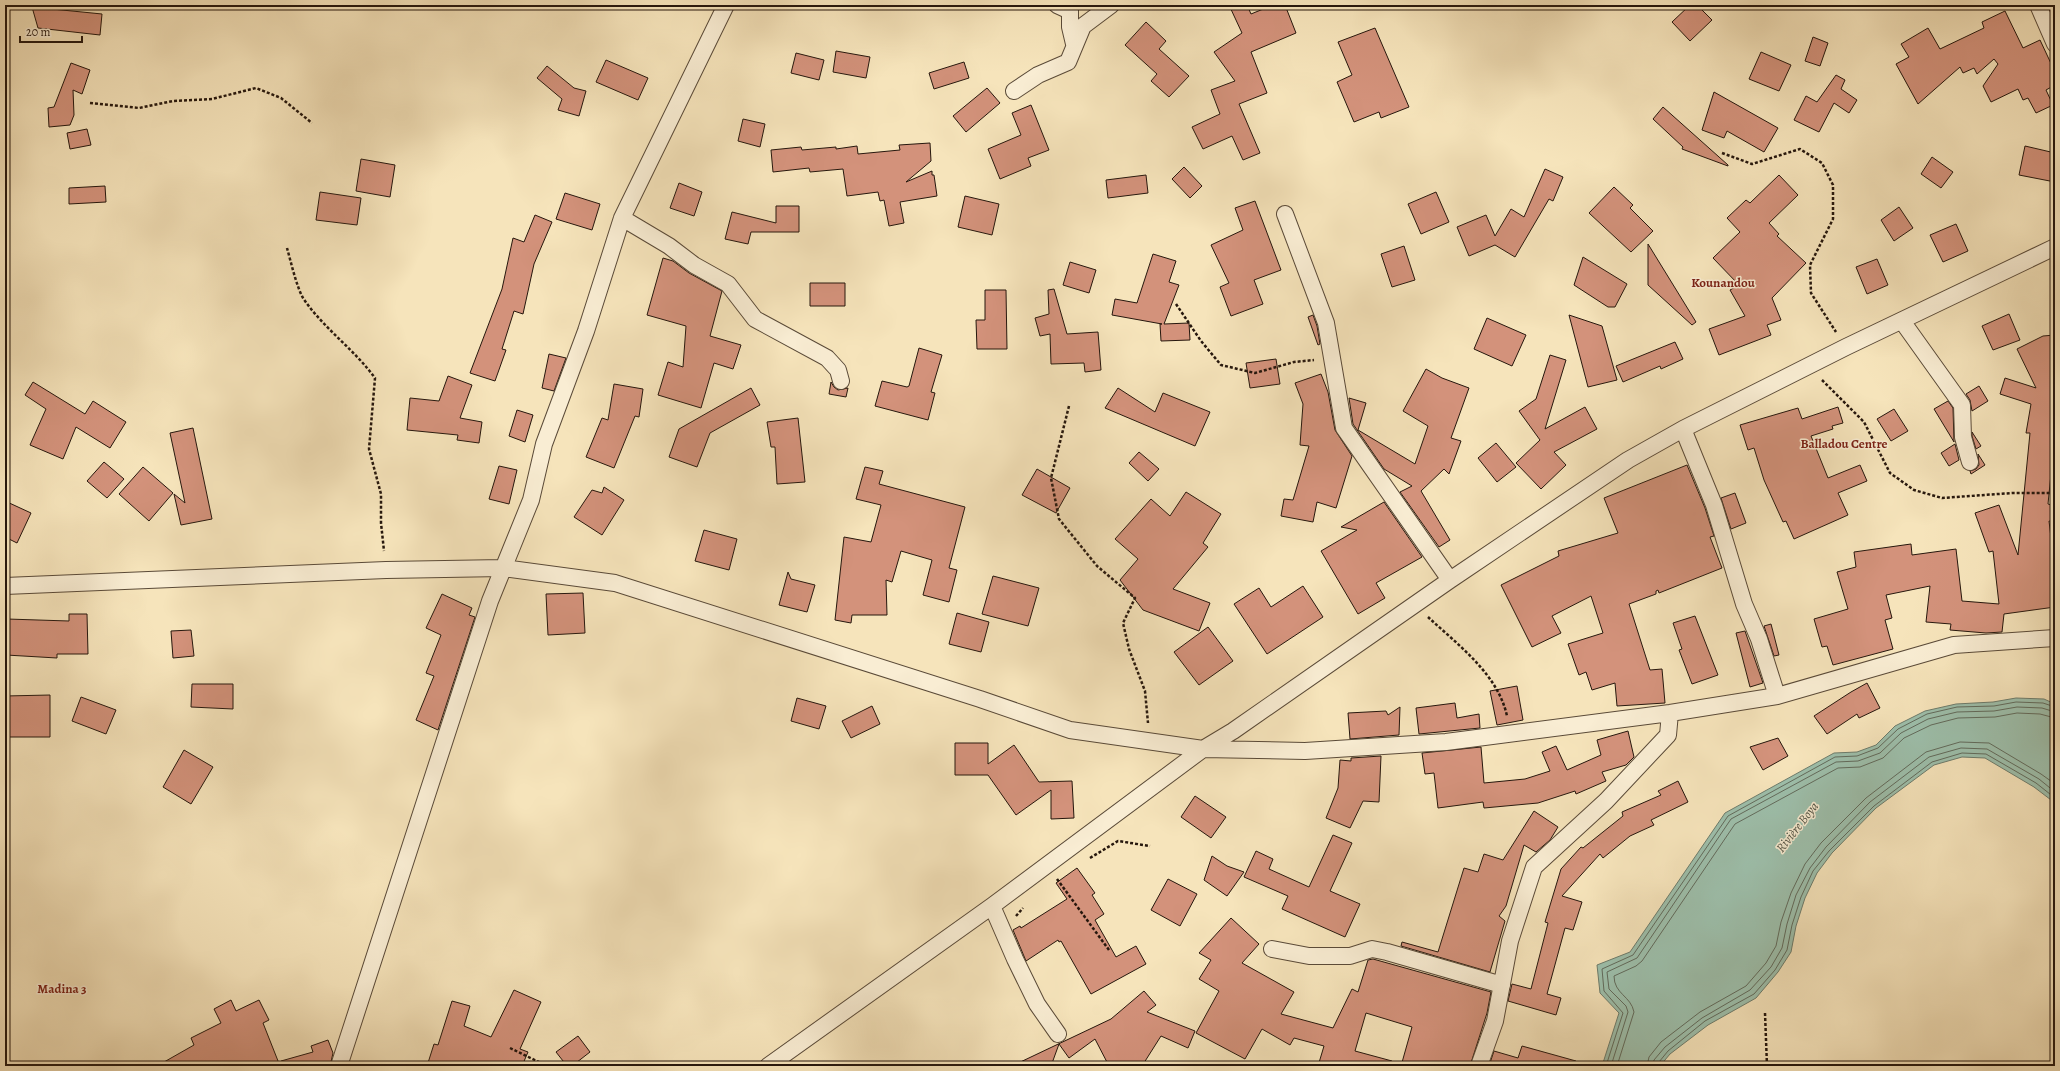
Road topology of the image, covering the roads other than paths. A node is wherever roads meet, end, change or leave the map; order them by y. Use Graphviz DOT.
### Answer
graph roads {
  1 [pos="726,5"];
  2 [pos="1057,5"];
  3 [pos="1111,5"];
  4 [pos="2038,5"];
  5 [pos="1074,44"];
  6 [pos="2055,44"];
  7 [pos="1014,91"];
  8 [pos="1285,214"];
  9 [pos="622,218"];
  10 [pos="2055,247"];
  11 [pos="1902,321"];
  12 [pos="841,381"];
  13 [pos="1683,429"];
  14 [pos="1970,462"];
  15 [pos="503,568"];
  16 [pos="1450,580"];
  17 [pos="5,586"];
  18 [pos="2055,638"];
  19 [pos="1777,696"];
  20 [pos="1670,712"];
  21 [pos="1204,749"];
  22 [pos="992,906"];
  23 [pos="1272,949"];
  24 [pos="1502,985"];
  25 [pos="1058,1034"];
  26 [pos="339,1066"];
  27 [pos="768,1066"];
  28 [pos="1479,1066"];
  1 -- 9 [label="street"];
  2 -- 5 [label="street"];
  3 -- 5 [label="street"];
  4 -- 6 [label="street"];
  5 -- 7 [label="street"];
  8 -- 16 [label="street"];
  9 -- 12 [label="street"];
  9 -- 15 [label="street"];
  10 -- 11 [label="street"];
  11 -- 13 [label="street"];
  11 -- 14 [label="street"];
  13 -- 16 [label="street"];
  13 -- 19 [label="street"];
  15 -- 17 [label="street"];
  15 -- 21 [label="street"];
  15 -- 26 [label="street"];
  16 -- 21 [label="street"];
  18 -- 19 [label="street"];
  19 -- 20 [label="street"];
  20 -- 21 [label="street"];
  20 -- 24 [label="street"];
  21 -- 22 [label="street"];
  22 -- 25 [label="street"];
  22 -- 27 [label="street"];
  23 -- 24 [label="street"];
  24 -- 28 [label="street"];
}
